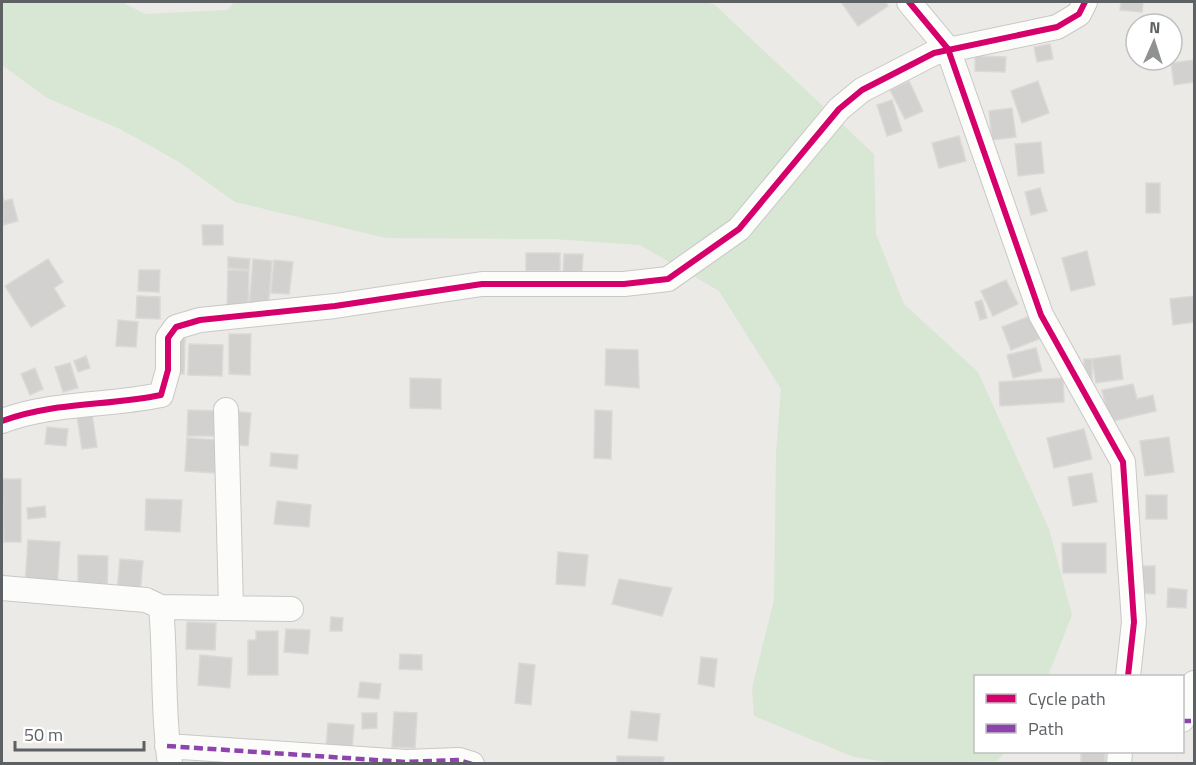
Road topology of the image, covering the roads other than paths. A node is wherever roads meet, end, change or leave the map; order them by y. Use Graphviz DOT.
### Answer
graph roads {
  1 [pos="909,2"];
  2 [pos="1085,2"];
  3 [pos="948,49"];
  4 [pos="226,411"];
  5 [pos="2,421"];
  6 [pos="2,588"];
  7 [pos="161,607"];
  8 [pos="231,607"];
  9 [pos="291,609"];
  10 [pos="1128,675"];
  11 [pos="1194,684"];
  12 [pos="1186,721"];
  13 [pos="169,755"];
  14 [pos="472,764"];
  1 -- 3 [label="street"];
  2 -- 3 [label="street"];
  3 -- 5 [label="street"];
  3 -- 10 [label="street"];
  4 -- 8 [label="street"];
  6 -- 7 [label="street"];
  7 -- 8 [label="street"];
  7 -- 13 [label="street"];
  8 -- 9 [label="street"];
  11 -- 12 [label="street"];
  13 -- 14 [label="street"];
}
